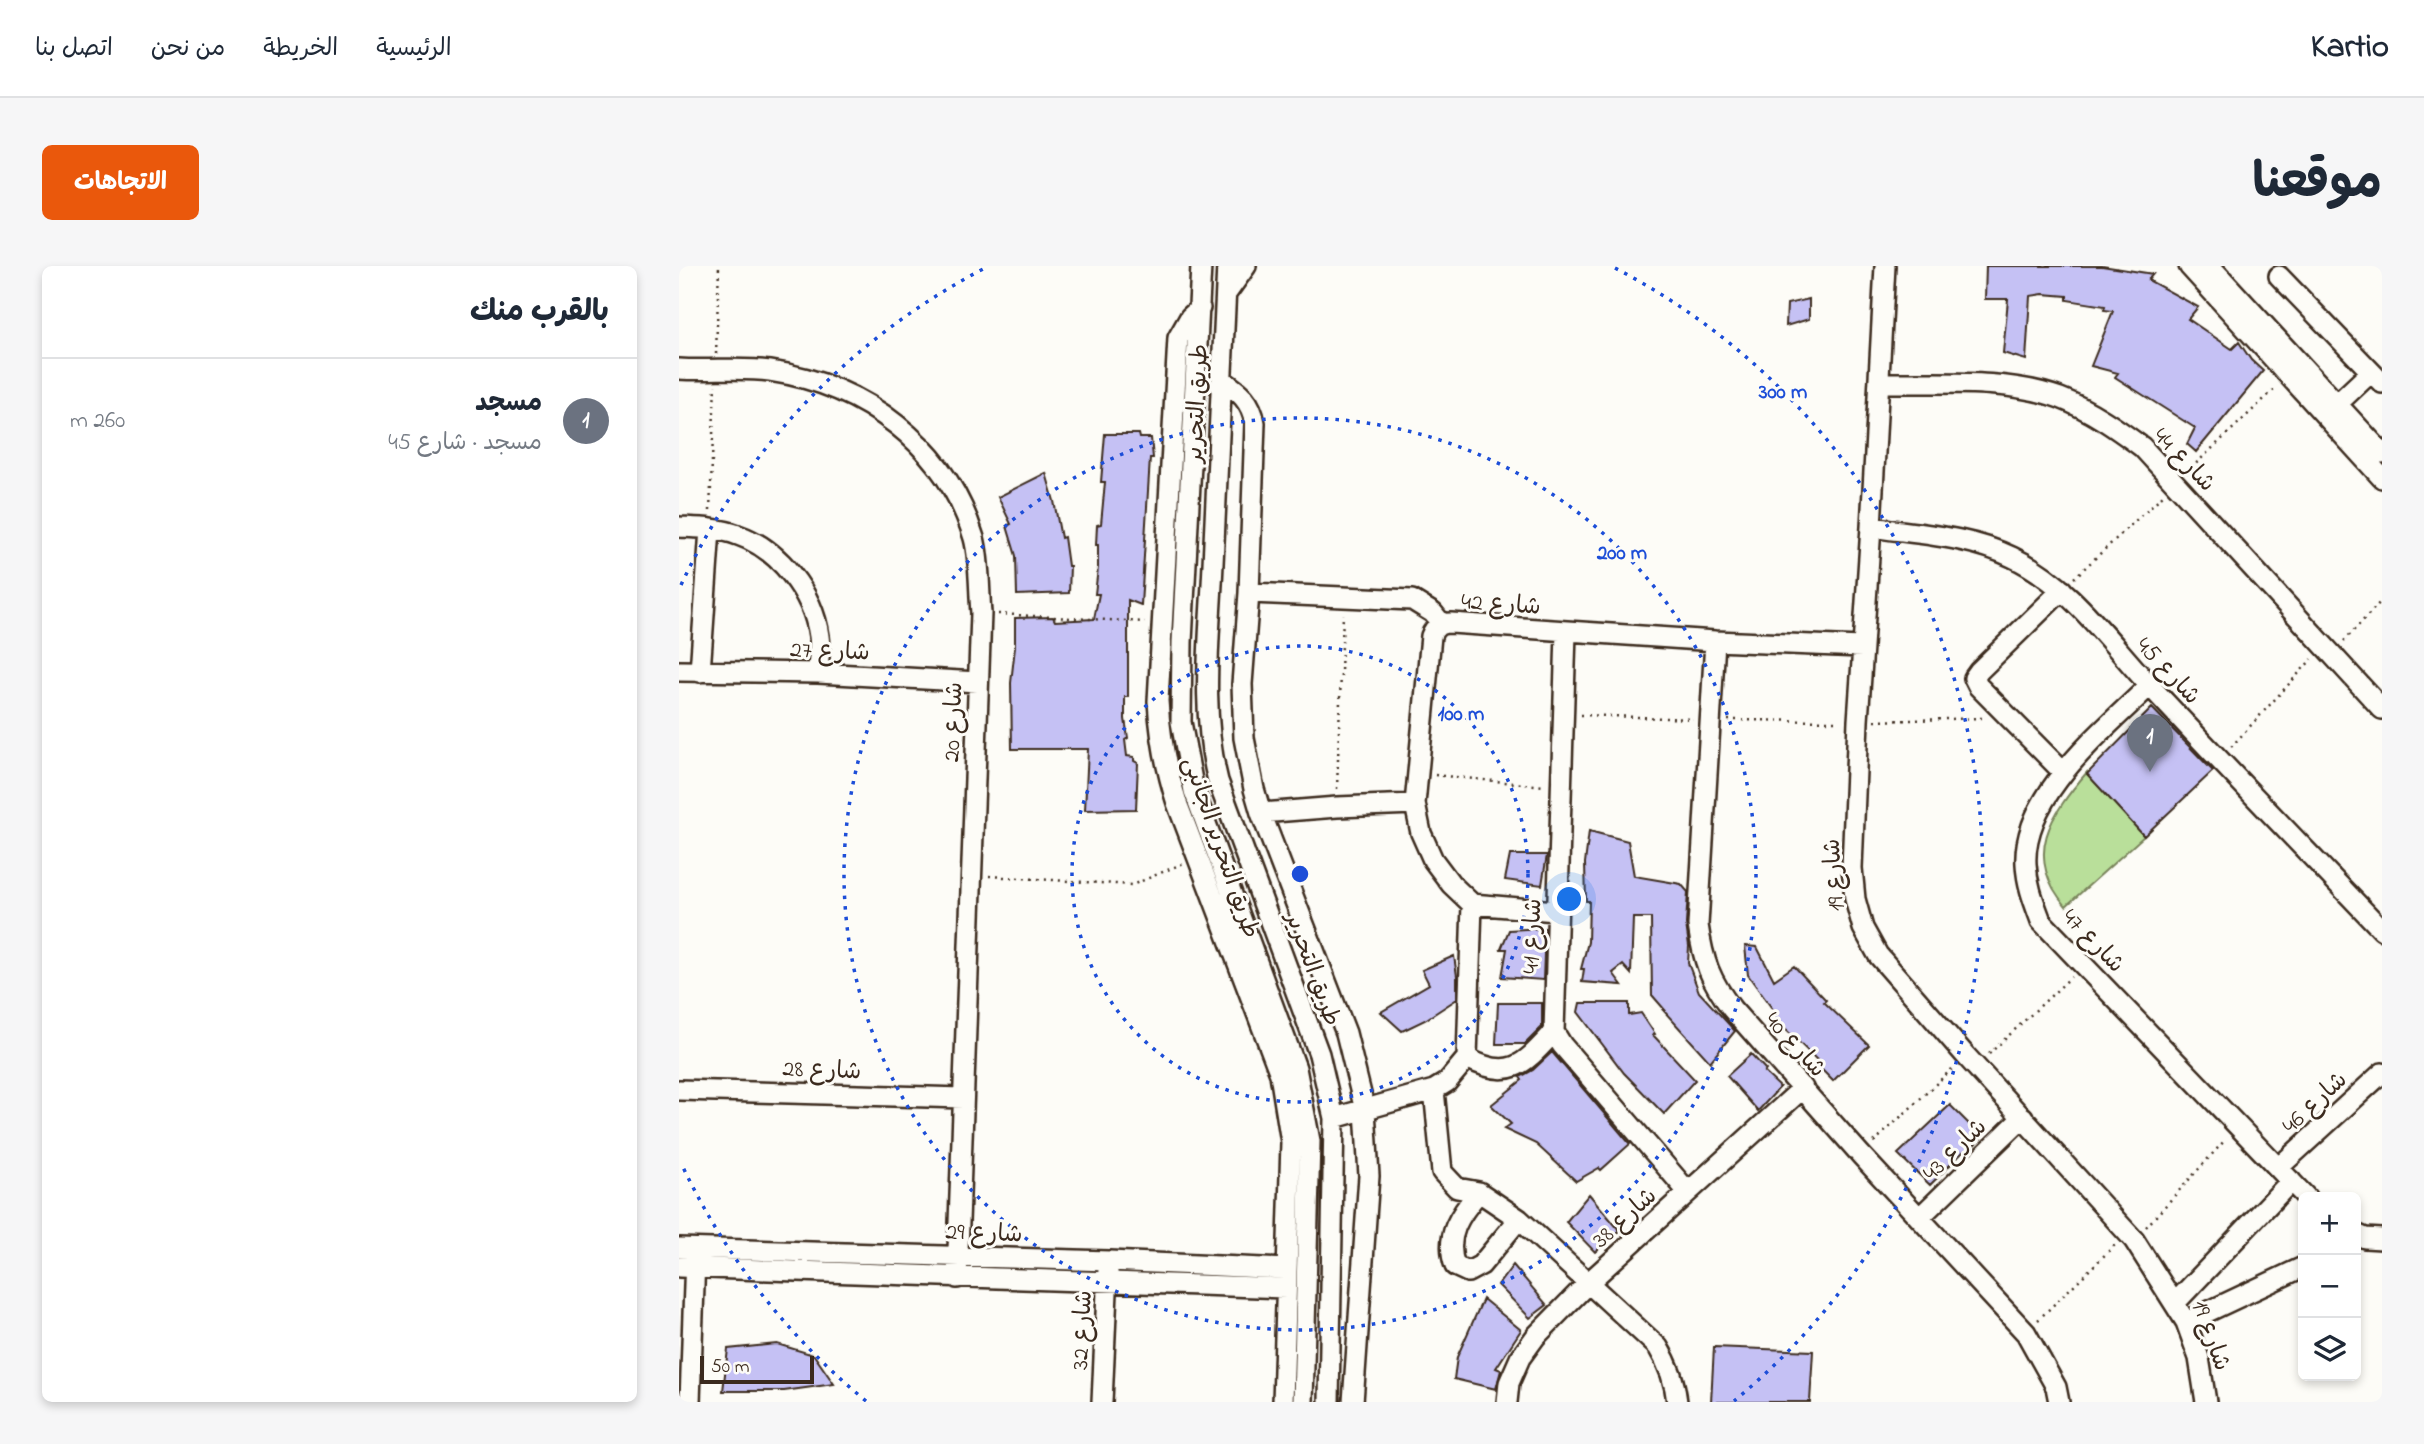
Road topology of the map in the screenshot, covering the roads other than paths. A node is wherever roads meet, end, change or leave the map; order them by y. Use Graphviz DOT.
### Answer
graph roads {
  1 [pos="1201,266"];
  2 [pos="1227,266"];
  3 [pos="1246,266"];
  4 [pos="1885,266"];
  5 [pos="2189,266"];
  6 [pos="2210,266"];
  7 [pos="2279,276"];
  8 [pos="1225,295"];
  9 [pos="1200,308"];
  10 [pos="679,369"];
  11 [pos="2377,377"];
  12 [pos="1221,380"];
  13 [pos="1879,383"];
  14 [pos="2337,404"];
  15 [pos="2382,453"];
  16 [pos="2382,478"];
  17 [pos="1189,512"];
  18 [pos="1215,517"];
  19 [pos="679,527"];
  20 [pos="1871,527"];
  21 [pos="710,529"];
  22 [pos="1213,571"];
  23 [pos="1186,573"];
  24 [pos="2062,590"];
  25 [pos="1249,593"];
  26 [pos="1162,623"];
  27 [pos="1441,623"];
  28 [pos="1566,632"];
  29 [pos="1715,641"];
  30 [pos="1182,642"];
  31 [pos="1862,647"];
  32 [pos="679,671"];
  33 [pos="700,672"];
  34 [pos="818,673"];
  35 [pos="978,682"];
  36 [pos="2150,685"];
  37 [pos="2382,709"];
  38 [pos="2063,772"];
  39 [pos="1415,804"];
  40 [pos="1261,813"];
  41 [pos="1472,904"];
  42 [pos="1556,911"];
  43 [pos="2382,930"];
  44 [pos="1555,1032"];
  45 [pos="1289,1049"];
  46 [pos="1467,1058"];
  47 [pos="2382,1073"];
  48 [pos="1280,1074"];
  49 [pos="1803,1088"];
  50 [pos="679,1090"];
  51 [pos="1434,1090"];
  52 [pos="963,1098"];
  53 [pos="1365,1110"];
  54 [pos="2023,1117"];
  55 [pos="1334,1118"];
  56 [pos="2284,1175"];
  57 [pos="1479,1192"];
  58 [pos="1688,1192"];
  59 [pos="2302,1192"];
  60 [pos="1920,1217"];
  61 [pos="1519,1219"];
  62 [pos="957,1256"];
  63 [pos="687,1258"];
  64 [pos="1108,1261"];
  65 [pos="2298,1269"];
  66 [pos="957,1278"];
  67 [pos="1287,1279"];
  68 [pos="1108,1281"];
  69 [pos="1588,1283"];
  70 [pos="2175,1303"];
  71 [pos="2186,1322"];
  72 [pos="1285,1400"];
  73 [pos="689,1402"];
  74 [pos="1102,1402"];
  75 [pos="1303,1402"];
  76 [pos="1329,1402"];
  77 [pos="1353,1402"];
  78 [pos="1507,1402"];
  79 [pos="1677,1402"];
  80 [pos="2059,1402"];
  81 [pos="2206,1402"];
  1 -- 9 [label="street, طريق التحرير"];
  2 -- 8 [label="street, طريق التحرير"];
  3 -- 8 [label="street"];
  4 -- 13 [label="street, شارع 19"];
  5 -- 16 [label="street"];
  6 -- 14 [label="street"];
  7 -- 11 [label="street"];
  8 -- 12 [label="street, طريق التحرير"];
  9 -- 17 [label="street, طريق التحرير"];
  9 -- 26 [label="street, طريق التحرير الجانبى"];
  10 -- 35 [label="street, شارع 20"];
  11 -- 14 [label="street"];
  12 -- 18 [label="street, طريق التحرير"];
  12 -- 25 [label="street, طريق التحرير الجانبى"];
  13 -- 20 [label="street, شارع 19"];
  13 -- 37 [label="street, شارع 44"];
  14 -- 15 [label="street"];
  17 -- 18 [label="street"];
  17 -- 23 [label="street, طريق التحرير"];
  18 -- 22 [label="street, طريق التحرير"];
  19 -- 21 [label="street"];
  20 -- 24 [label="street, شارع 45"];
  20 -- 31 [label="street, شارع 19"];
  21 -- 33 [label="street"];
  21 -- 34 [label="street"];
  22 -- 23 [label="street"];
  22 -- 55 [label="street, طريق التحرير"];
  23 -- 30 [label="street, طريق التحرير"];
  24 -- 36 [label="street, شارع 45"];
  24 -- 38 [label="street"];
  25 -- 27 [label="street"];
  25 -- 40 [label="street, طريق التحرير الجانبى"];
  26 -- 30 [label="street"];
  26 -- 48 [label="street, طريق التحرير الجانبى"];
  27 -- 28 [label="street, شارع 42"];
  27 -- 39 [label="street, شارع 42"];
  28 -- 29 [label="street, شارع 42"];
  28 -- 42 [label="street, شارع 41"];
  29 -- 31 [label="street, شارع 42"];
  29 -- 49 [label="street, شارع 40"];
  30 -- 45 [label="street, طريق التحرير"];
  31 -- 54 [label="street, شارع 19"];
  32 -- 33 [label="street, شارع 27"];
  33 -- 34 [label="street, شارع 27"];
  34 -- 35 [label="street, شارع 27"];
  35 -- 52 [label="street, شارع 20"];
  36 -- 38 [label="street, شارع 47"];
  36 -- 43 [label="street, شارع 45"];
  38 -- 56 [label="street, شارع 47"];
  39 -- 40 [label="street"];
  39 -- 41 [label="street, شارع 42"];
  40 -- 53 [label="street, طريق التحرير الجانبى"];
  41 -- 42 [label="street"];
  41 -- 46 [label="street"];
  42 -- 44 [label="street, شارع 41"];
  44 -- 46 [label="street"];
  44 -- 58 [label="street"];
  45 -- 48 [label="street"];
  45 -- 75 [label="street, طريق التحرير"];
  46 -- 51 [label="street"];
  47 -- 56 [label="street, شارع 46"];
  48 -- 67 [label="street, طريق التحرير الجانبى"];
  49 -- 58 [label="street, شارع 38"];
  49 -- 60 [label="street, شارع 40"];
  50 -- 52 [label="street, شارع 28"];
  51 -- 53 [label="street"];
  51 -- 57 [label="street"];
  52 -- 62 [label="street, شارع 20"];
  53 -- 55 [label="street"];
  53 -- 77 [label="street, طريق التحرير الجانبى"];
  54 -- 60 [label="street, شارع 43"];
  54 -- 70 [label="street, شارع 19"];
  55 -- 76 [label="street, طريق التحرير"];
  56 -- 59 [label="street, شارع 47"];
  56 -- 70 [label="street, شارع 46"];
  57 -- 61 [label="street"];
  57 -- 61 [label="street"];
  58 -- 69 [label="street, شارع 38"];
  60 -- 80 [label="street, شارع 40"];
  61 -- 69 [label="street"];
  62 -- 63 [label="street, شارع 29"];
  62 -- 64 [label="street, شارع 29"];
  62 -- 66 [label="street, شارع 20"];
  63 -- 66 [label="street, شارع 29"];
  63 -- 73 [label="street"];
  64 -- 67 [label="street, شارع 29"];
  64 -- 68 [label="street, شارع 32"];
  65 -- 71 [label="street"];
  66 -- 68 [label="street, شارع 29"];
  67 -- 68 [label="street, شارع 29"];
  67 -- 72 [label="street, طريق التحرير الجانبى"];
  68 -- 74 [label="street, شارع 32"];
  69 -- 78 [label="street, شارع 38"];
  69 -- 79 [label="street"];
  70 -- 71 [label="street, شارع 19"];
  71 -- 81 [label="street, شارع 19"];
}
